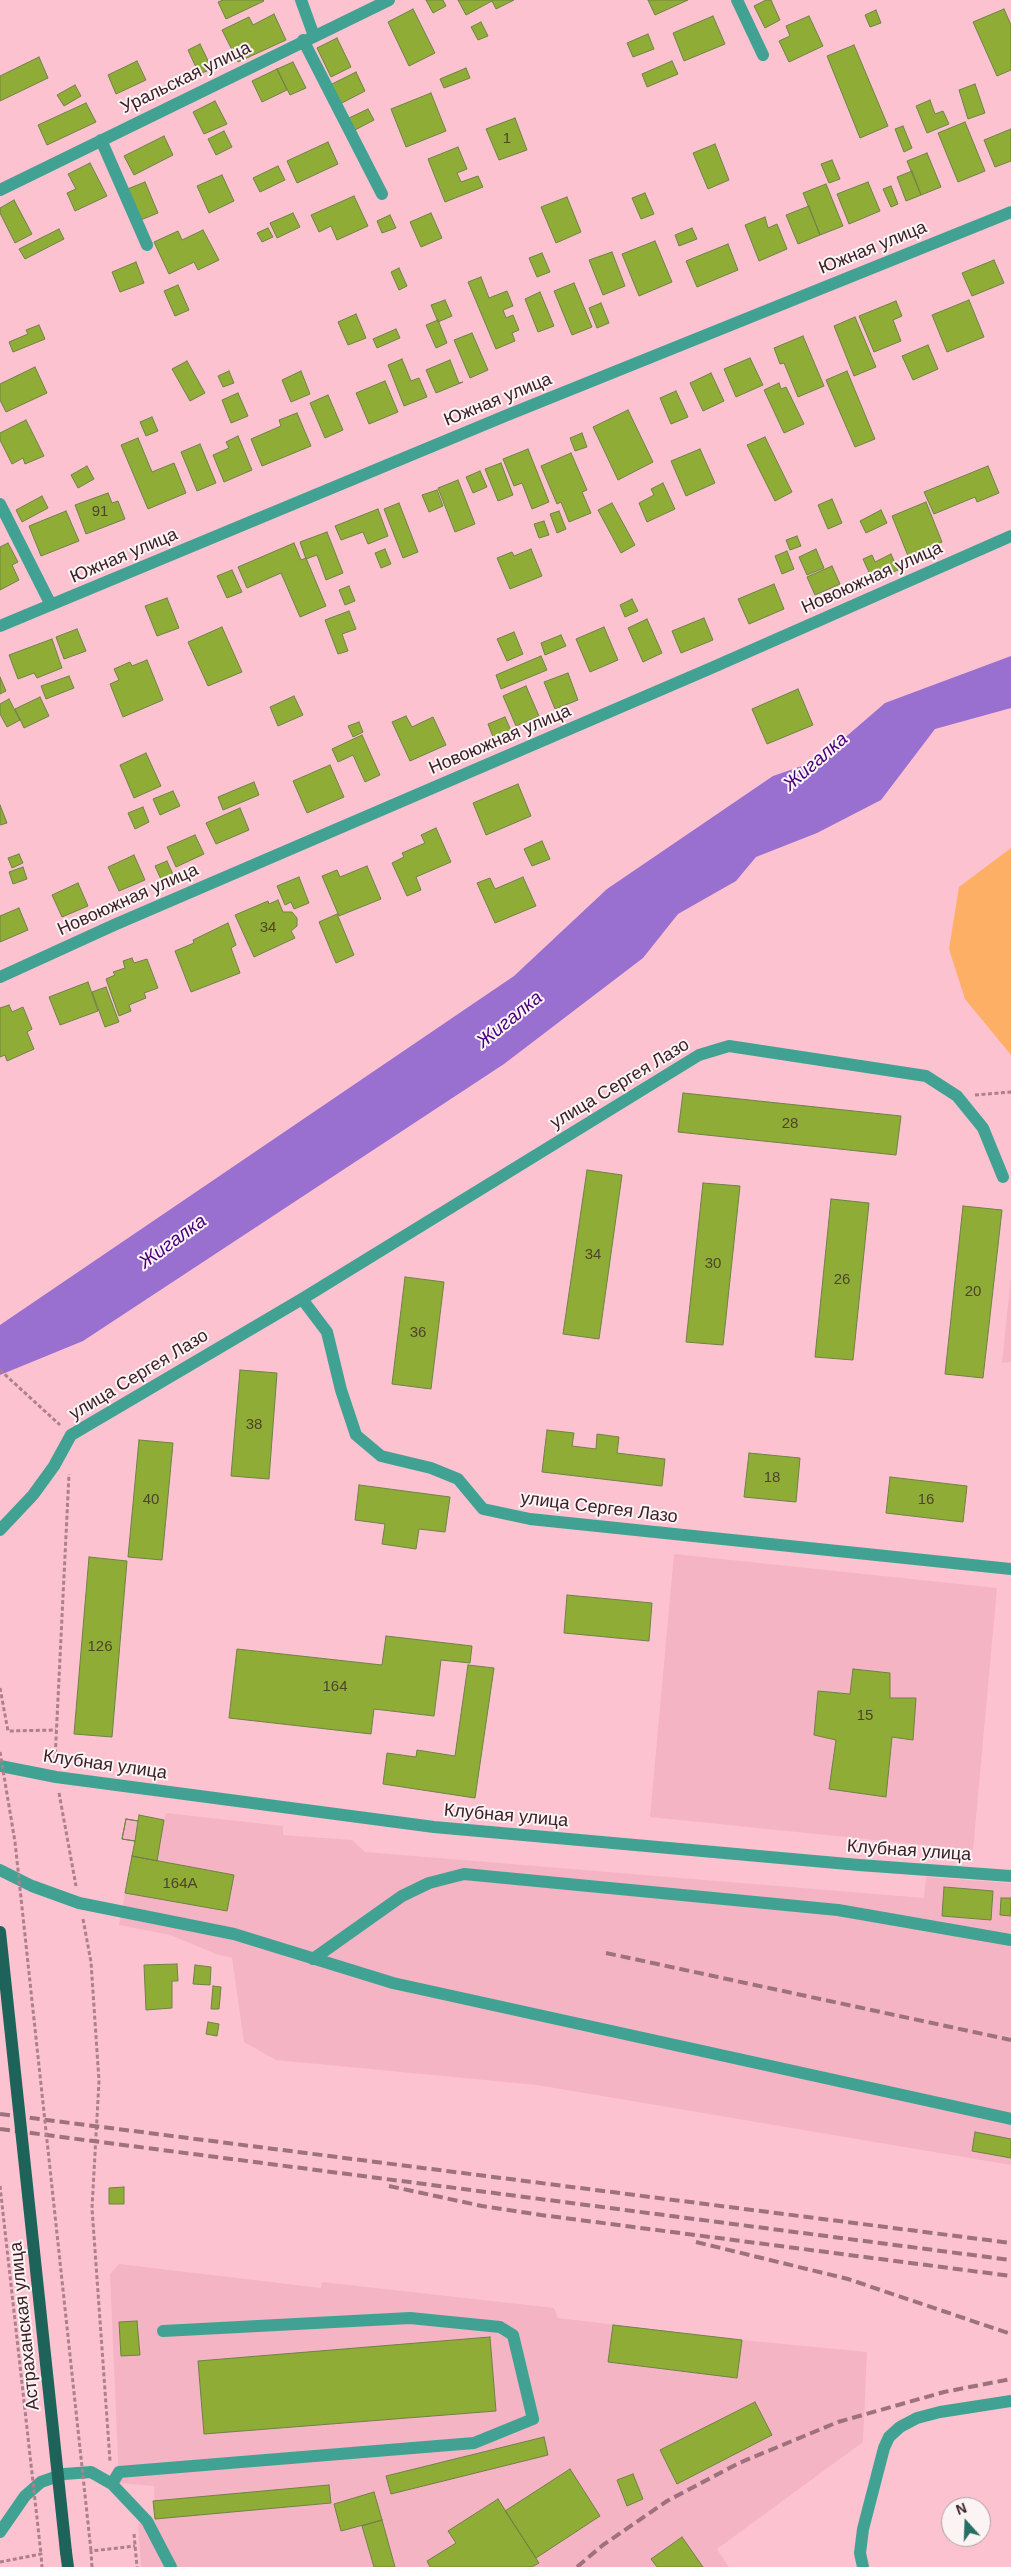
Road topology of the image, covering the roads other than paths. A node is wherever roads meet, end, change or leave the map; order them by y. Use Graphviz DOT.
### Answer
graph roads {
  1 [pos="301,0"];
  2 [pos="389,0"];
  3 [pos="737,0"];
  4 [pos="309,38"];
  5 [pos="763,55"];
  6 [pos="101,140"];
  7 [pos="0,190"];
  8 [pos="382,194"];
  9 [pos="1011,212"];
  10 [pos="147,245"];
  11 [pos="0,504"];
  12 [pos="1011,536"];
  13 [pos="50,605"];
  14 [pos="0,626"];
  15 [pos="2,977"];
  16 [pos="1003,1177"];
  17 [pos="302,1299"];
  18 [pos="0,1530"];
  19 [pos="1011,1569"];
  20 [pos="0,1766"];
  21 [pos="0,1870"];
  22 [pos="1011,1876"];
  23 [pos="0,1932"];
  24 [pos="1011,1940"];
  25 [pos="314,1958"];
  26 [pos="1011,2120"];
  27 [pos="163,2331"];
  28 [pos="1011,2401"];
  29 [pos="112,2484"];
  30 [pos="0,2530"];
  31 [pos="68,2567"];
  32 [pos="170,2567"];
  33 [pos="863,2567"];
  1 -- 4 [label="street"];
  2 -- 4 [label="street, Уральская улица"];
  3 -- 5 [label="street"];
  4 -- 6 [label="street, Уральская улица"];
  4 -- 8 [label="street"];
  6 -- 7 [label="street, Уральская улица"];
  6 -- 10 [label="street"];
  9 -- 13 [label="street, Южная улица"];
  11 -- 13 [label="street"];
  12 -- 15 [label="street, Новоюжная улица"];
  13 -- 14 [label="street, Южная улица"];
  16 -- 17 [label="street, улица Сергея Лазо"];
  17 -- 18 [label="street, улица Сергея Лазо"];
  17 -- 19 [label="street, улица Сергея Лазо"];
  20 -- 22 [label="street, Клубная улица"];
  21 -- 25 [label="street"];
  23 -- 31 [label="main road, Астраханская улица, bridge"];
  24 -- 25 [label="street"];
  25 -- 26 [label="street"];
  27 -- 29 [label="street"];
  28 -- 33 [label="street"];
  29 -- 30 [label="street"];
  29 -- 32 [label="street"];
}
